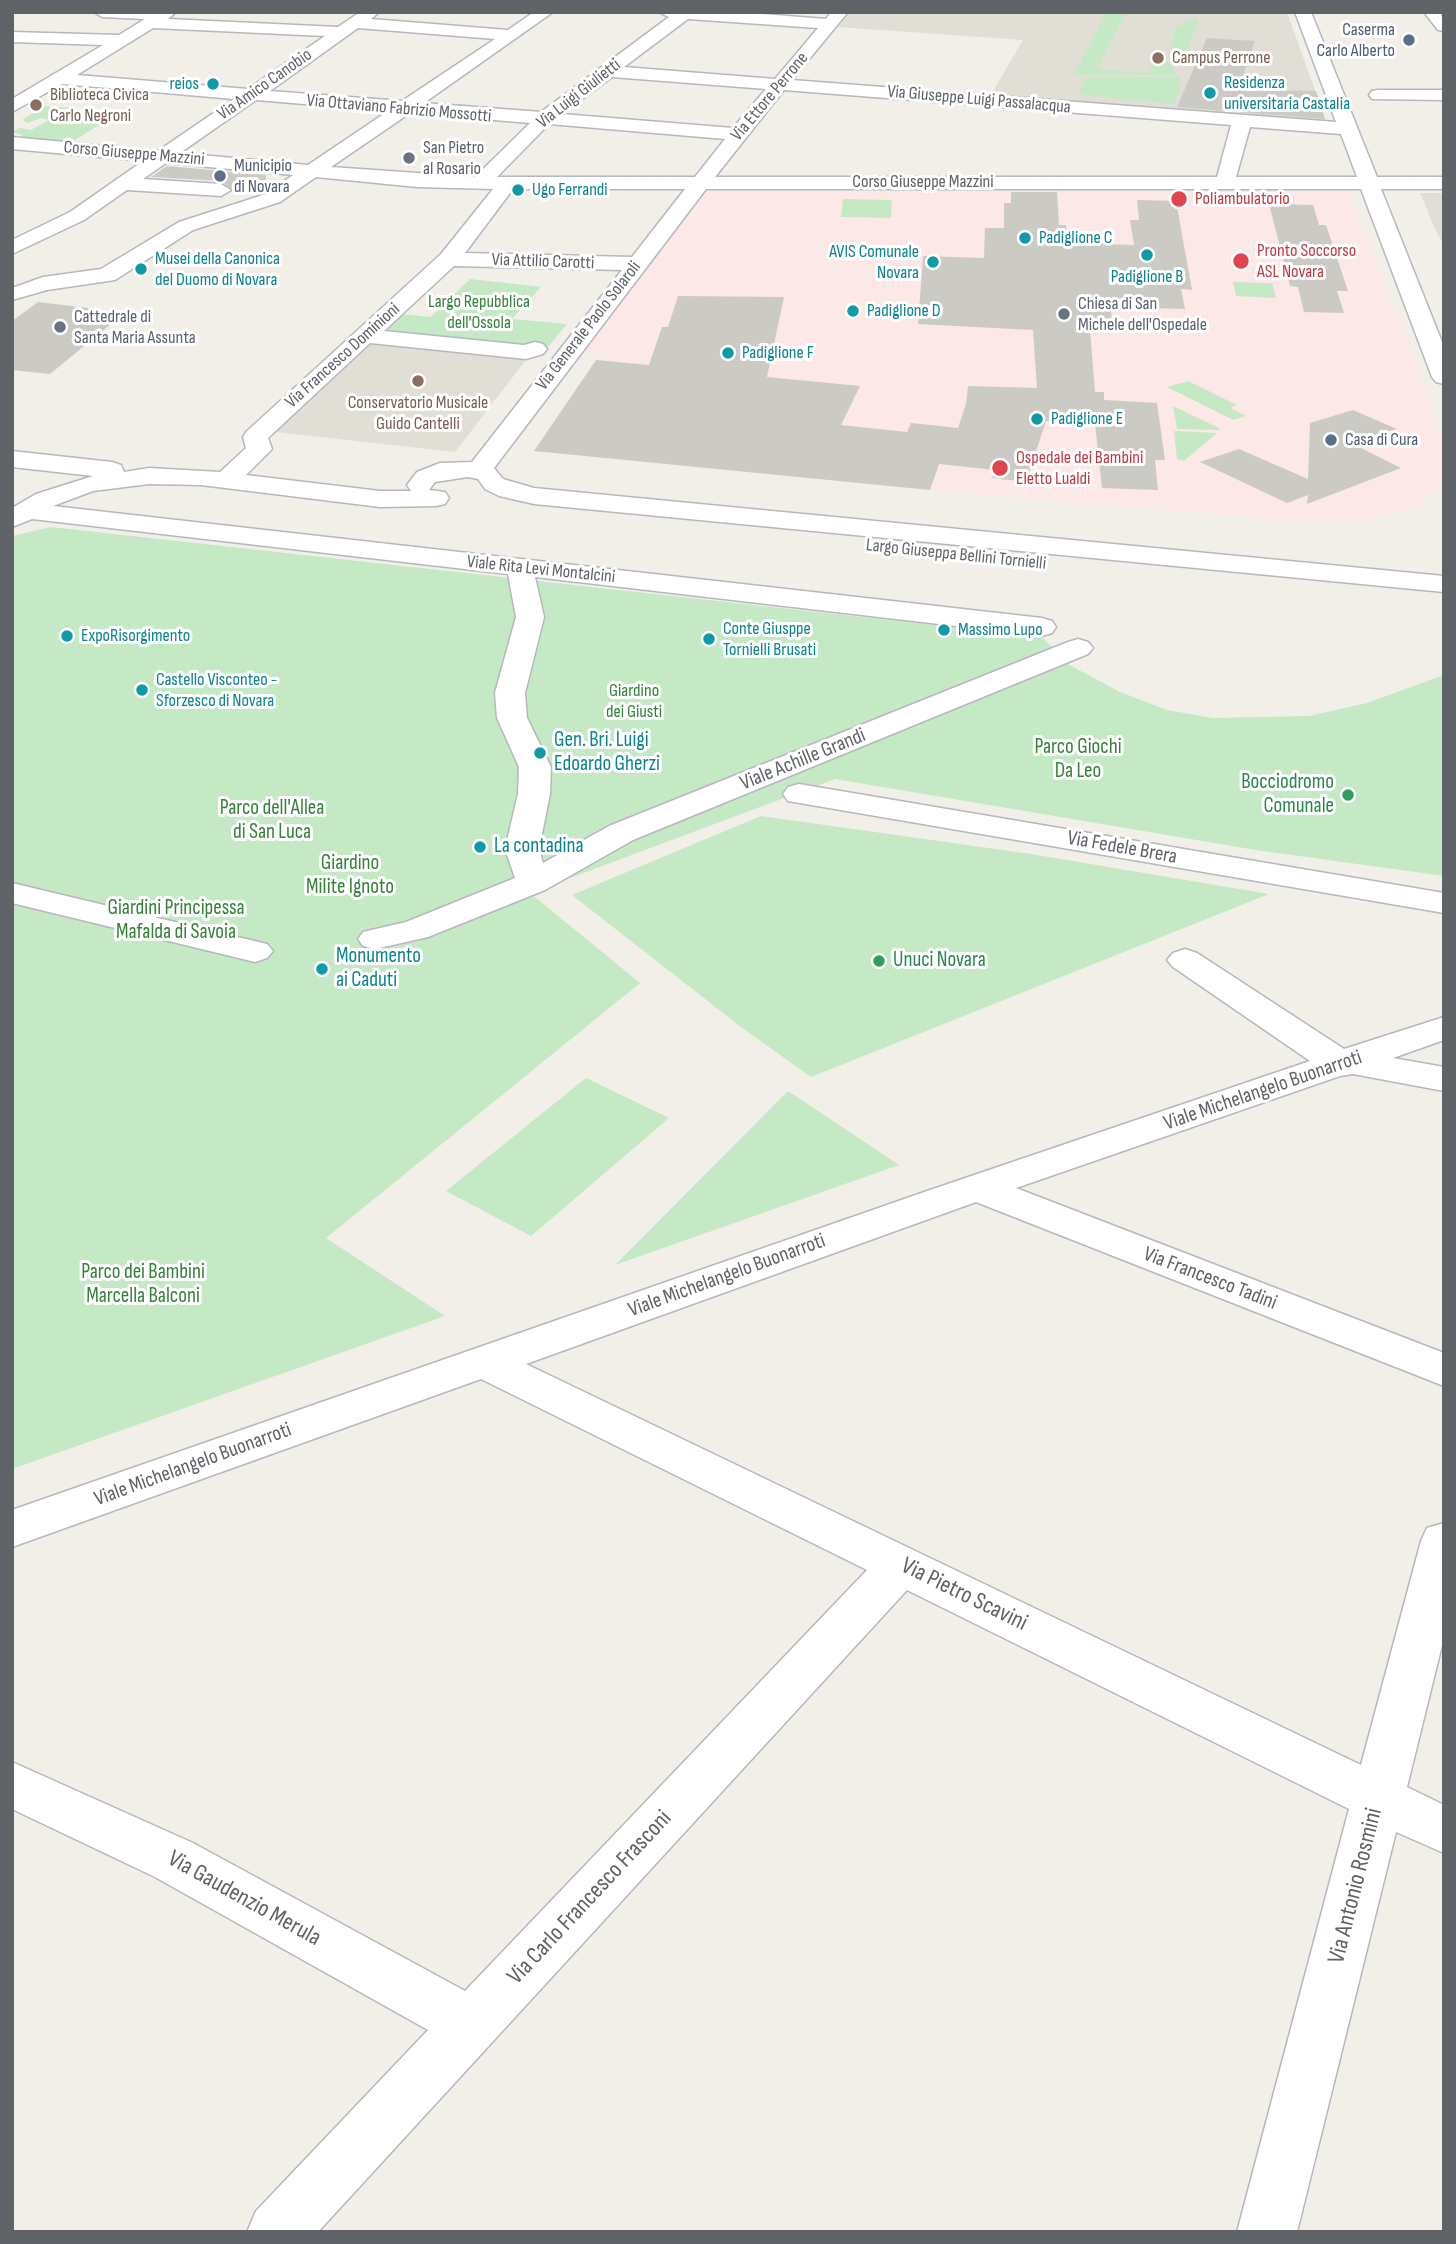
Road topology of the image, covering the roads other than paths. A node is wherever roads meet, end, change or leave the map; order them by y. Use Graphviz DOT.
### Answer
graph roads {
  1 [pos="102,12"];
  2 [pos="371,12"];
  3 [pos="545,12"];
  4 [pos="1303,12"];
  5 [pos="1432,12"];
  6 [pos="679,13"];
  7 [pos="160,17"];
  8 [pos="835,18"];
  9 [pos="1444,26"];
  10 [pos="347,28"];
  11 [pos="511,35"];
  12 [pos="12,37"];
  13 [pos="122,40"];
  14 [pos="51,60"];
  15 [pos="89,63"];
  16 [pos="608,71"];
  17 [pos="60,79"];
  18 [pos="780,84"];
  19 [pos="1378,95"];
  20 [pos="1444,95"];
  21 [pos="248,97"];
  22 [pos="12,107"];
  23 [pos="399,110"];
  24 [pos="543,120"];
  25 [pos="1242,121"];
  26 [pos="1350,129"];
  27 [pos="738,134"];
  28 [pos="12,144"];
  29 [pos="159,158"];
  30 [pos="312,171"];
  31 [pos="701,182"];
  32 [pos="478,183"];
  33 [pos="1225,183"];
  34 [pos="1370,183"];
  35 [pos="1444,183"];
  36 [pos="124,184"];
  37 [pos="507,184"];
  38 [pos="221,190"];
  39 [pos="12,248"];
  40 [pos="449,259"];
  41 [pos="637,264"];
  42 [pos="15,294"];
  43 [pos="366,336"];
  44 [pos="531,352"];
  45 [pos="1444,377"];
  46 [pos="12,459"];
  47 [pos="235,472"];
  48 [pos="149,476"];
  49 [pos="486,477"];
  50 [pos="446,496"];
  51 [pos="41,513"];
  52 [pos="12,519"];
  53 [pos="515,565"];
  54 [pos="1430,593"];
  55 [pos="1042,627"];
  56 [pos="1078,648"];
  57 [pos="799,793"];
  58 [pos="533,883"];
  59 [pos="12,893"];
  60 [pos="1444,903"];
  61 [pos="375,939"];
  62 [pos="255,951"];
  63 [pos="1185,960"];
  64 [pos="1444,1028"];
  65 [pos="1346,1063"];
  66 [pos="1444,1079"];
  67 [pos="977,1188"];
  68 [pos="484,1362"];
  69 [pos="1444,1370"];
  70 [pos="12,1529"];
  71 [pos="1444,1541"];
  72 [pos="902,1564"];
  73 [pos="12,1784"];
  74 [pos="1378,1798"];
  75 [pos="1444,1830"];
  76 [pos="472,2024"];
  77 [pos="277,2232"];
  78 [pos="1267,2232"];
  1 -- 7 [label="street"];
  2 -- 10 [label="street, Via Amico Canobio"];
  3 -- 11 [label="street"];
  4 -- 26 [label="street"];
  5 -- 9 [label="street"];
  6 -- 8 [label="street"];
  6 -- 16 [label="street, Via Luigi Giulietti"];
  7 -- 10 [label="street"];
  7 -- 13 [label="street"];
  8 -- 18 [label="street, Via Ettore Perrone"];
  10 -- 11 [label="street"];
  10 -- 21 [label="street, Via Amico Canobio"];
  11 -- 23 [label="street"];
  12 -- 13 [label="street"];
  13 -- 15 [label="street"];
  14 -- 15 [label="street"];
  15 -- 17 [label="street"];
  16 -- 18 [label="street, Via Giuseppe Luigi Passalacqua"];
  16 -- 24 [label="street, Via Luigi Giulietti"];
  17 -- 21 [label="street, Via Ottaviano Fabrizio Mossotti"];
  17 -- 22 [label="street"];
  18 -- 25 [label="street, Via Giuseppe Luigi Passalacqua"];
  18 -- 27 [label="street, Via Ettore Perrone"];
  19 -- 20 [label="street"];
  21 -- 23 [label="street, Via Ottaviano Fabrizio Mossotti"];
  21 -- 29 [label="street, Via Amico Canobio"];
  23 -- 24 [label="street, Via Ottaviano Fabrizio Mossotti"];
  23 -- 30 [label="street"];
  24 -- 27 [label="street, Via Ottaviano Fabrizio Mossotti"];
  24 -- 32 [label="street, Via Luigi Giulietti"];
  25 -- 26 [label="street, Via Giuseppe Luigi Passalacqua"];
  25 -- 33 [label="street"];
  26 -- 34 [label="street"];
  27 -- 31 [label="street, Via Ettore Perrone"];
  28 -- 29 [label="street, Corso Giuseppe Mazzini"];
  29 -- 30 [label="street, Corso Giuseppe Mazzini"];
  29 -- 36 [label="street, Via Amico Canobio"];
  30 -- 32 [label="street, Corso Giuseppe Mazzini"];
  30 -- 42 [label="street"];
  31 -- 33 [label="street, Corso Giuseppe Mazzini"];
  31 -- 37 [label="street, Corso Giuseppe Mazzini"];
  31 -- 41 [label="street, Via Generale Paolo Solaroli"];
  32 -- 37 [label="street, Corso Giuseppe Mazzini"];
  33 -- 34 [label="street, Corso Giuseppe Mazzini"];
  34 -- 35 [label="street, Corso Giuseppe Mazzini"];
  34 -- 45 [label="street"];
  36 -- 38 [label="street"];
  36 -- 39 [label="street, Via Amico Canobio"];
  37 -- 40 [label="street, Via Francesco Dominioni"];
  40 -- 41 [label="street, Via Attilio Carotti"];
  40 -- 43 [label="street, Via Francesco Dominioni"];
  41 -- 49 [label="street, Via Generale Paolo Solaroli"];
  43 -- 44 [label="street"];
  43 -- 47 [label="street, Via Francesco Dominioni"];
  46 -- 48 [label="street"];
  47 -- 48 [label="street"];
  47 -- 50 [label="street"];
  48 -- 52 [label="street"];
  49 -- 50 [label="street"];
  49 -- 50 [label="street, Largo Giuseppa Bellini Tornielli"];
  49 -- 54 [label="street, Largo Giuseppa Bellini Tornielli"];
  50 -- 54 [label="street, Largo Giuseppa Bellini Tornielli"];
  51 -- 53 [label="street, Viale Rita Levi Montalcini"];
  53 -- 55 [label="street, Viale Rita Levi Montalcini"];
  53 -- 58 [label="street"];
  56 -- 58 [label="street, Viale Achille Grandi"];
  57 -- 60 [label="street, Via Fedele Brera"];
  58 -- 61 [label="street, Viale Achille Grandi"];
  59 -- 62 [label="street"];
  63 -- 65 [label="street"];
  64 -- 65 [label="street, Viale Michelangelo Buonarroti"];
  65 -- 66 [label="street"];
  65 -- 67 [label="street, Viale Michelangelo Buonarroti"];
  67 -- 68 [label="street, Viale Michelangelo Buonarroti"];
  67 -- 69 [label="street, Via Francesco Tadini"];
  68 -- 70 [label="street, Viale Michelangelo Buonarroti"];
  68 -- 72 [label="street, Via Pietro Scavini"];
  71 -- 74 [label="street, Via Antonio Rosmini"];
  72 -- 74 [label="street, Via Pietro Scavini"];
  72 -- 76 [label="street, Via Carlo Francesco Frasconi"];
  73 -- 76 [label="street, Via Gaudenzio Merula"];
  74 -- 75 [label="street, Via Pietro Scavini"];
  74 -- 78 [label="street, Via Antonio Rosmini"];
  76 -- 77 [label="street, Via Carlo Francesco Frasconi"];
}
